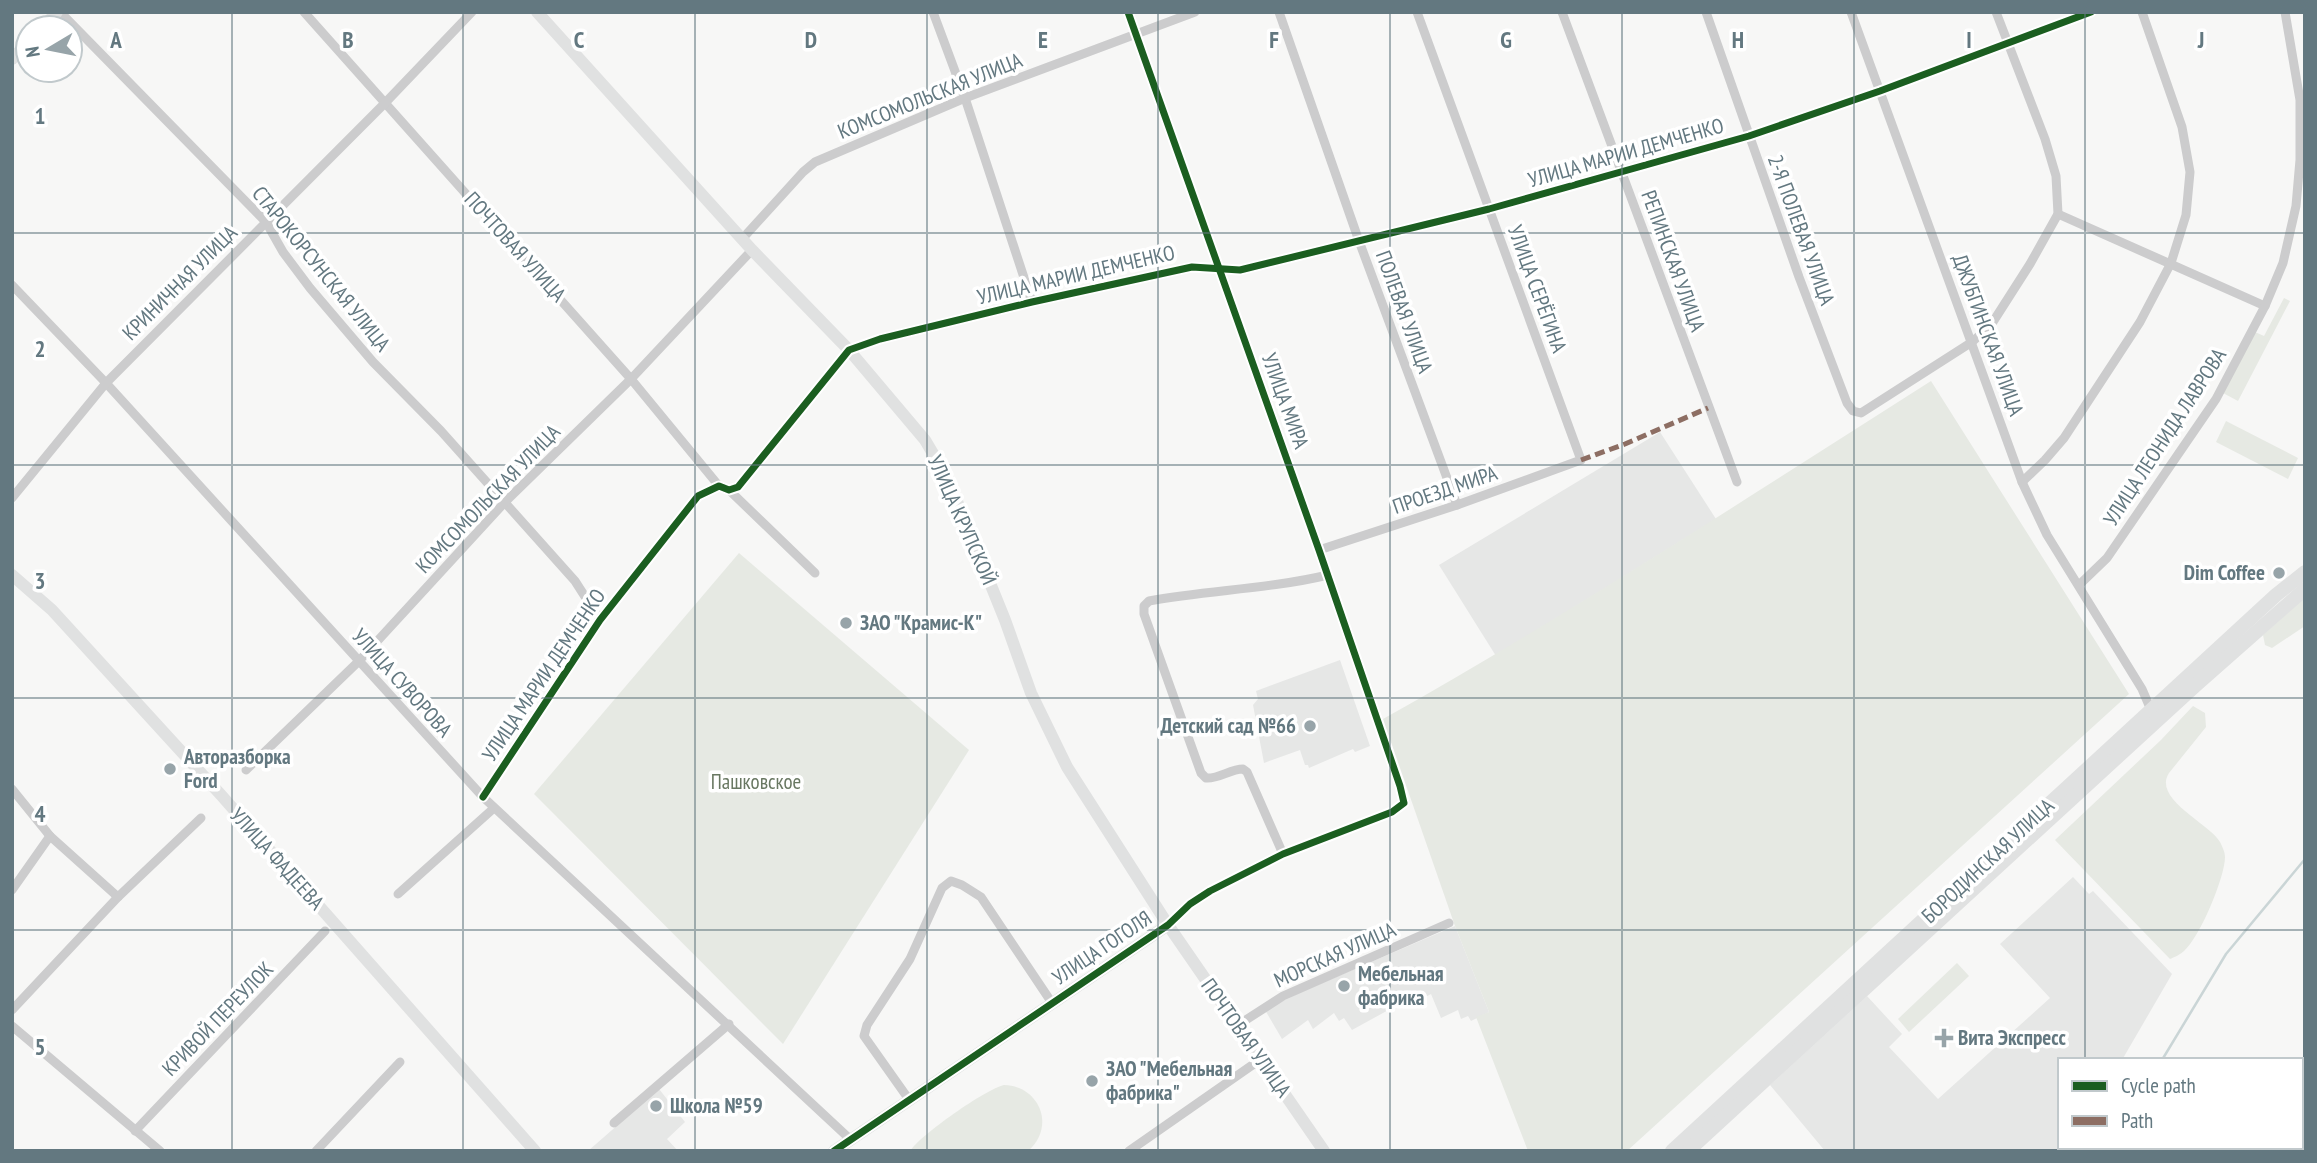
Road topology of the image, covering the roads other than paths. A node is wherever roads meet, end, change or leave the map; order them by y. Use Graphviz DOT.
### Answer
graph roads {
  1 [pos="59,12"];
  2 [pos="304,12"];
  3 [pos="472,12"];
  4 [pos="537,12"];
  5 [pos="933,12"];
  6 [pos="1128,12"];
  7 [pos="1195,12"];
  8 [pos="1279,12"];
  9 [pos="1417,12"];
  10 [pos="1562,12"];
  11 [pos="1706,12"];
  12 [pos="1851,12"];
  13 [pos="1996,12"];
  14 [pos="2091,12"];
  15 [pos="2142,12"];
  16 [pos="2285,12"];
  17 [pos="1135,35"];
  18 [pos="2007,43"];
  19 [pos="1880,91"];
  20 [pos="965,98"];
  21 [pos="386,102"];
  22 [pos="1749,136"];
  23 [pos="1621,172"];
  24 [pos="1489,209"];
  25 [pos="2057,214"];
  26 [pos="266,222"];
  27 [pos="743,238"];
  28 [pos="1359,241"];
  29 [pos="752,250"];
  30 [pos="2171,263"];
  31 [pos="1219,269"];
  32 [pos="12,285"];
  33 [pos="1032,302"];
  34 [pos="2266,306"];
  35 [pos="1972,342"];
  36 [pos="849,350"];
  37 [pos="632,379"];
  38 [pos="106,383"];
  39 [pos="1581,460"];
  40 [pos="1737,482"];
  41 [pos="2022,482"];
  42 [pos="719,486"];
  43 [pos="729,490"];
  44 [pos="12,498"];
  45 [pos="506,502"];
  46 [pos="1457,505"];
  47 [pos="1319,550"];
  48 [pos="2305,572"];
  49 [pos="815,573"];
  50 [pos="12,575"];
  51 [pos="1328,575"];
  52 [pos="2079,584"];
  53 [pos="2305,589"];
  54 [pos="600,620"];
  55 [pos="359,662"];
  56 [pos="2151,710"];
  57 [pos="246,770"];
  58 [pos="12,789"];
  59 [pos="483,797"];
  60 [pos="1404,803"];
  61 [pos="494,808"];
  62 [pos="201,818"];
  63 [pos="50,836"];
  64 [pos="1283,854"];
  65 [pos="12,890"];
  66 [pos="398,894"];
  67 [pos="118,897"];
  68 [pos="1450,923"];
  69 [pos="1168,925"];
  70 [pos="326,931"];
  71 [pos="1052,1003"];
  72 [pos="12,1010"];
  73 [pos="729,1024"];
  74 [pos="1238,1025"];
  75 [pos="12,1026"];
  76 [pos="1261,1059"];
  77 [pos="400,1062"];
  78 [pos="910,1101"];
  79 [pos="614,1124"];
  80 [pos="135,1131"];
  81 [pos="851,1140"];
  82 [pos="160,1151"];
  83 [pos="316,1151"];
  84 [pos="535,1151"];
  85 [pos="834,1151"];
  86 [pos="1129,1151"];
  87 [pos="1324,1151"];
  88 [pos="1672,1151"];
  89 [pos="1688,1151"];
  1 -- 26 [label="street, СТАРОКОРСУНСКАЯ УЛИЦА"];
  2 -- 21 [label="street, ПОЧТОВАЯ УЛИЦА"];
  3 -- 21 [label="street, КРИНИЧНАЯ УЛИЦА"];
  4 -- 27 [label="street, УЛИЦА КРУПСКОЙ"];
  5 -- 20 [label="street"];
  6 -- 17 [label="street, УЛИЦА МИРА"];
  7 -- 17 [label="street, КОМСОМОЛЬСКАЯ УЛИЦА"];
  8 -- 28 [label="street, ПОЛЕВАЯ УЛИЦА"];
  9 -- 24 [label="street, УЛИЦА СЕРЁГИНА"];
  10 -- 23 [label="street, РЕПИНСКАЯ УЛИЦА"];
  11 -- 22 [label="street, 2-Я ПОЛЕВАЯ УЛИЦА"];
  12 -- 19 [label="street, ДЖУБГИНСКАЯ УЛИЦА"];
  13 -- 18 [label="street"];
  14 -- 18 [label="street, УЛИЦА МАРИИ ДЕМЧЕНКО"];
  15 -- 30 [label="street"];
  16 -- 34 [label="street, УЛИЦА ЛЕОНИДА ЛАВРОВА"];
  17 -- 20 [label="street, КОМСОМОЛЬСКАЯ УЛИЦА"];
  17 -- 31 [label="street, УЛИЦА МИРА"];
  18 -- 19 [label="street, УЛИЦА МАРИИ ДЕМЧЕНКО"];
  18 -- 25 [label="street"];
  19 -- 22 [label="street, УЛИЦА МАРИИ ДЕМЧЕНКО"];
  19 -- 35 [label="street, ДЖУБГИНСКАЯ УЛИЦА"];
  20 -- 27 [label="street, КОМСОМОЛЬСКАЯ УЛИЦА"];
  20 -- 33 [label="street"];
  21 -- 26 [label="street, КРИНИЧНАЯ УЛИЦА"];
  21 -- 37 [label="street, ПОЧТОВАЯ УЛИЦА"];
  22 -- 23 [label="street, УЛИЦА МАРИИ ДЕМЧЕНКО"];
  22 -- 35 [label="street, 2-Я ПОЛЕВАЯ УЛИЦА"];
  23 -- 24 [label="street, УЛИЦА МАРИИ ДЕМЧЕНКО"];
  23 -- 40 [label="street, РЕПИНСКАЯ УЛИЦА"];
  24 -- 28 [label="street, УЛИЦА МАРИИ ДЕМЧЕНКО"];
  24 -- 39 [label="street, УЛИЦА СЕРЁГИНА"];
  25 -- 30 [label="street"];
  25 -- 35 [label="street"];
  26 -- 38 [label="street, КРИНИЧНАЯ УЛИЦА"];
  26 -- 45 [label="street, СТАРОКОРСУНСКАЯ УЛИЦА"];
  27 -- 29 [label="street, УЛИЦА КРУПСКОЙ"];
  28 -- 31 [label="street, УЛИЦА МАРИИ ДЕМЧЕНКО"];
  28 -- 46 [label="street, ПОЛЕВАЯ УЛИЦА"];
  29 -- 36 [label="street, УЛИЦА КРУПСКОЙ"];
  29 -- 37 [label="street, КОМСОМОЛЬСКАЯ УЛИЦА"];
  30 -- 34 [label="street"];
  30 -- 41 [label="street"];
  31 -- 33 [label="street, УЛИЦА МАРИИ ДЕМЧЕНКО"];
  31 -- 47 [label="street, УЛИЦА МИРА"];
  32 -- 38 [label="street, УЛИЦА СУВОРОВА"];
  33 -- 36 [label="street, УЛИЦА МАРИИ ДЕМЧЕНКО"];
  34 -- 52 [label="street, УЛИЦА ЛЕОНИДА ЛАВРОВА"];
  35 -- 41 [label="street, ДЖУБГИНСКАЯ УЛИЦА"];
  36 -- 43 [label="street"];
  36 -- 69 [label="street, УЛИЦА КРУПСКОЙ"];
  37 -- 42 [label="street, ПОЧТОВАЯ УЛИЦА"];
  37 -- 45 [label="street, КОМСОМОЛЬСКАЯ УЛИЦА"];
  38 -- 44 [label="street, КРИНИЧНАЯ УЛИЦА"];
  38 -- 55 [label="street, УЛИЦА СУВОРОВА"];
  39 -- 46 [label="street, ПРОЕЗД МИРА"];
  41 -- 52 [label="street, ДЖУБГИНСКАЯ УЛИЦА"];
  42 -- 43 [label="street"];
  42 -- 54 [label="street, УЛИЦА МАРИИ ДЕМЧЕНКО"];
  43 -- 49 [label="street"];
  45 -- 54 [label="street, СТАРОКОРСУНСКАЯ УЛИЦА"];
  45 -- 55 [label="street, КОМСОМОЛЬСКАЯ УЛИЦА"];
  46 -- 47 [label="street, ПРОЕЗД МИРА"];
  47 -- 51 [label="street, УЛИЦА МИРА"];
  48 -- 56 [label="main road, БОРОДИНСКАЯ УЛИЦА"];
  50 -- 84 [label="street, УЛИЦА ФАДЕЕВА"];
  51 -- 60 [label="street, УЛИЦА МИРА"];
  51 -- 64 [label="street"];
  52 -- 56 [label="street, ДЖУБГИНСКАЯ УЛИЦА"];
  53 -- 89 [label="main road, БОРОДИНСКАЯ УЛИЦА"];
  54 -- 59 [label="street, УЛИЦА МАРИИ ДЕМЧЕНКО"];
  55 -- 57 [label="street, КОМСОМОЛЬСКАЯ УЛИЦА"];
  55 -- 59 [label="street, УЛИЦА СУВОРОВА"];
  56 -- 88 [label="main road, БОРОДИНСКАЯ УЛИЦА"];
  58 -- 63 [label="street"];
  59 -- 61 [label="street, УЛИЦА СУВОРОВА"];
  60 -- 64 [label="street, УЛИЦА ГОГОЛЯ"];
  61 -- 66 [label="street"];
  61 -- 73 [label="street, УЛИЦА СУВОРОВА"];
  62 -- 67 [label="street"];
  63 -- 65 [label="street"];
  63 -- 67 [label="street"];
  64 -- 69 [label="street, УЛИЦА ГОГОЛЯ"];
  67 -- 72 [label="street"];
  68 -- 74 [label="street, МОРСКАЯ УЛИЦА"];
  69 -- 71 [label="street, УЛИЦА ГОГОЛЯ"];
  69 -- 74 [label="street, ПОЧТОВАЯ УЛИЦА"];
  70 -- 80 [label="street, КРИВОЙ ПЕРЕУЛОК"];
  71 -- 78 [label="street, УЛИЦА ГОГОЛЯ"];
  71 -- 78 [label="street"];
  73 -- 79 [label="street"];
  73 -- 81 [label="street, УЛИЦА СУВОРОВА"];
  74 -- 76 [label="street, ПОЧТОВАЯ УЛИЦА"];
  75 -- 80 [label="street"];
  76 -- 86 [label="street"];
  76 -- 87 [label="street, ПОЧТОВАЯ УЛИЦА"];
  77 -- 83 [label="street"];
  78 -- 81 [label="street, УЛИЦА ГОГОЛЯ"];
  80 -- 82 [label="street"];
  81 -- 85 [label="street, УЛИЦА ГОГОЛЯ"];
}
